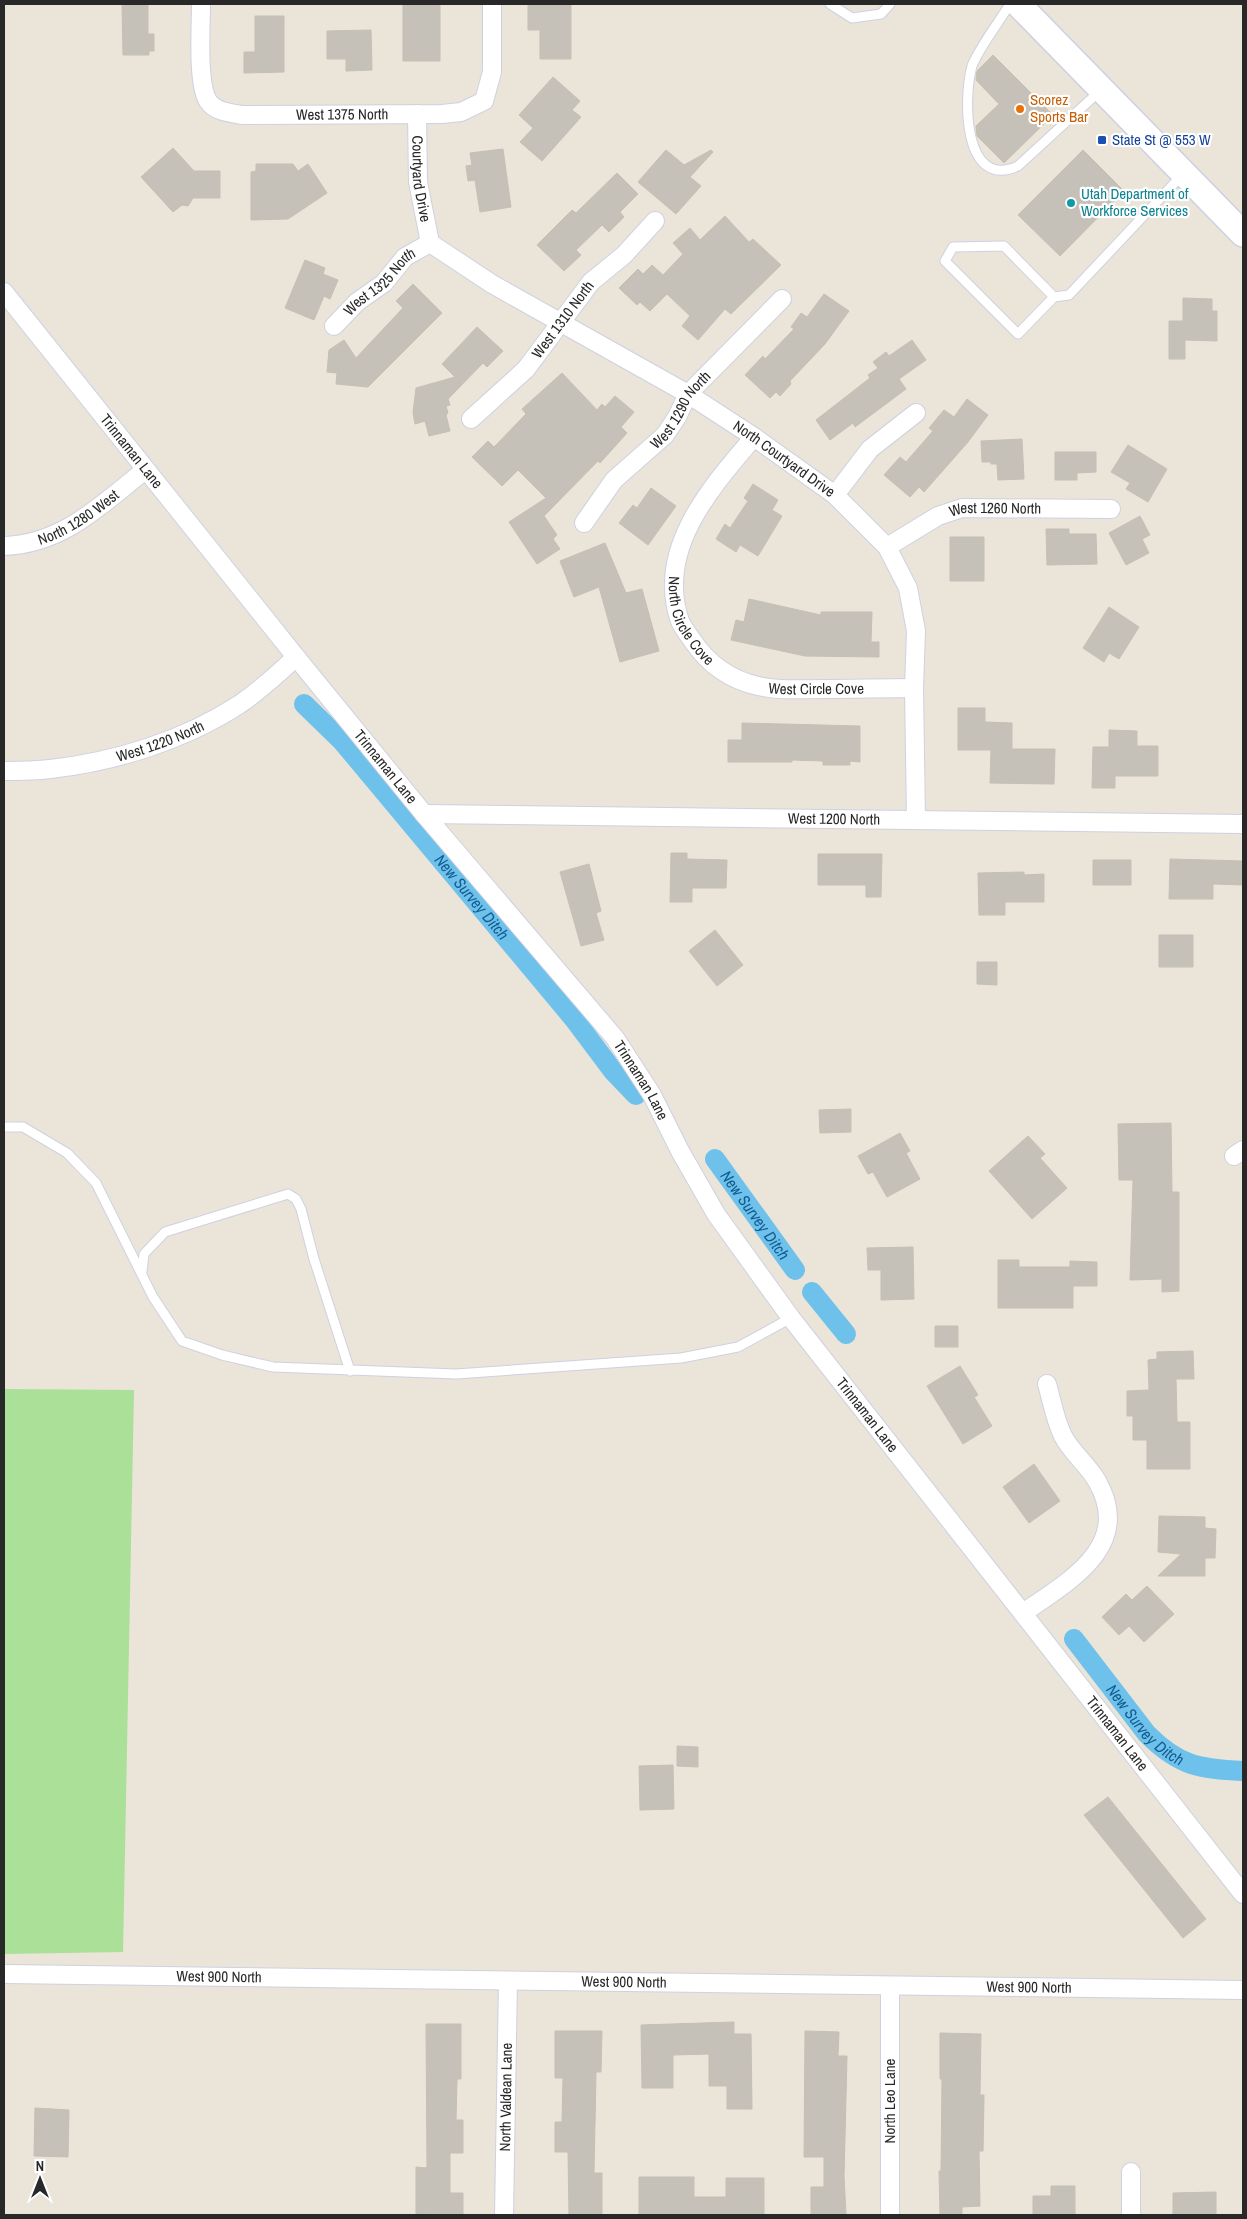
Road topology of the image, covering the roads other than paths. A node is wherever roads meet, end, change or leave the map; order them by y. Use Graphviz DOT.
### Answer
graph roads {
  1 [pos="201,4"];
  2 [pos="492,4"];
  3 [pos="830,4"];
  4 [pos="890,4"];
  5 [pos="1010,4"];
  6 [pos="1018,4"];
  7 [pos="1102,90"];
  8 [pos="417,114"];
  9 [pos="1184,174"];
  10 [pos="656,221"];
  11 [pos="1239,228"];
  12 [pos="430,243"];
  13 [pos="4,292"];
  14 [pos="1054,297"];
  15 [pos="782,299"];
  16 [pos="561,322"];
  17 [pos="334,326"];
  18 [pos="688,394"];
  19 [pos="916,413"];
  20 [pos="471,418"];
  21 [pos="754,437"];
  22 [pos="146,470"];
  23 [pos="835,495"];
  24 [pos="1111,509"];
  25 [pos="584,522"];
  26 [pos="4,546"];
  27 [pos="887,547"];
  28 [pos="296,658"];
  29 [pos="722,672"];
  30 [pos="914,688"];
  31 [pos="4,771"];
  32 [pos="424,814"];
  33 [pos="916,820"];
  34 [pos="1243,824"];
  35 [pos="4,1127"];
  36 [pos="142,1274"];
  37 [pos="791,1318"];
  38 [pos="350,1370"];
  39 [pos="1047,1384"];
  40 [pos="1023,1613"];
  41 [pos="1243,1894"];
  42 [pos="4,1974"];
  43 [pos="508,1981"];
  44 [pos="890,1986"];
  45 [pos="1243,1990"];
  46 [pos="1131,2172"];
  47 [pos="504,2215"];
  48 [pos="890,2215"];
  49 [pos="1131,2215"];
  1 -- 8 [label="street, West 1375 North"];
  2 -- 8 [label="street, West 1375 North"];
  3 -- 4 [label="lane"];
  5 -- 7 [label="lane"];
  6 -- 7 [label="main road"];
  7 -- 9 [label="main road"];
  8 -- 12 [label="street, Courtyard Drive"];
  9 -- 11 [label="main road"];
  9 -- 14 [label="lane"];
  10 -- 16 [label="street, West 1310 North"];
  12 -- 16 [label="street, North Courtyard Drive"];
  12 -- 17 [label="street, West 1325 North"];
  13 -- 22 [label="street, Trinnaman Lane"];
  14 -- 14 [label="lane"];
  15 -- 18 [label="street, West 1290 North"];
  16 -- 18 [label="street, North Courtyard Drive"];
  16 -- 20 [label="street, West 1310 North"];
  18 -- 21 [label="street, North Courtyard Drive"];
  18 -- 25 [label="street, West 1290 North"];
  19 -- 23 [label="street"];
  21 -- 23 [label="street, North Courtyard Drive"];
  21 -- 29 [label="street, North Circle Cove"];
  22 -- 26 [label="street, North 1280 West"];
  22 -- 28 [label="street, Trinnaman Lane"];
  23 -- 27 [label="street, North Courtyard Drive"];
  24 -- 27 [label="street, West 1260 North"];
  27 -- 30 [label="street, North Courtyard Drive"];
  28 -- 31 [label="street, West 1220 North"];
  28 -- 32 [label="street, Trinnaman Lane"];
  29 -- 30 [label="street, West Circle Cove"];
  30 -- 33 [label="street, North Courtyard Drive"];
  32 -- 33 [label="street, West 1200 North"];
  32 -- 37 [label="street, Trinnaman Lane"];
  33 -- 34 [label="street, West 1200 North"];
  35 -- 36 [label="lane"];
  36 -- 38 [label="lane"];
  36 -- 38 [label="lane"];
  37 -- 38 [label="lane"];
  37 -- 40 [label="street, Trinnaman Lane"];
  39 -- 40 [label="street"];
  40 -- 41 [label="street, Trinnaman Lane"];
  42 -- 43 [label="street, West 900 North"];
  43 -- 44 [label="street, West 900 North"];
  43 -- 47 [label="street, North Valdean Lane"];
  44 -- 45 [label="street, West 900 North"];
  44 -- 48 [label="street, North Leo Lane"];
  46 -- 49 [label="street"];
}
